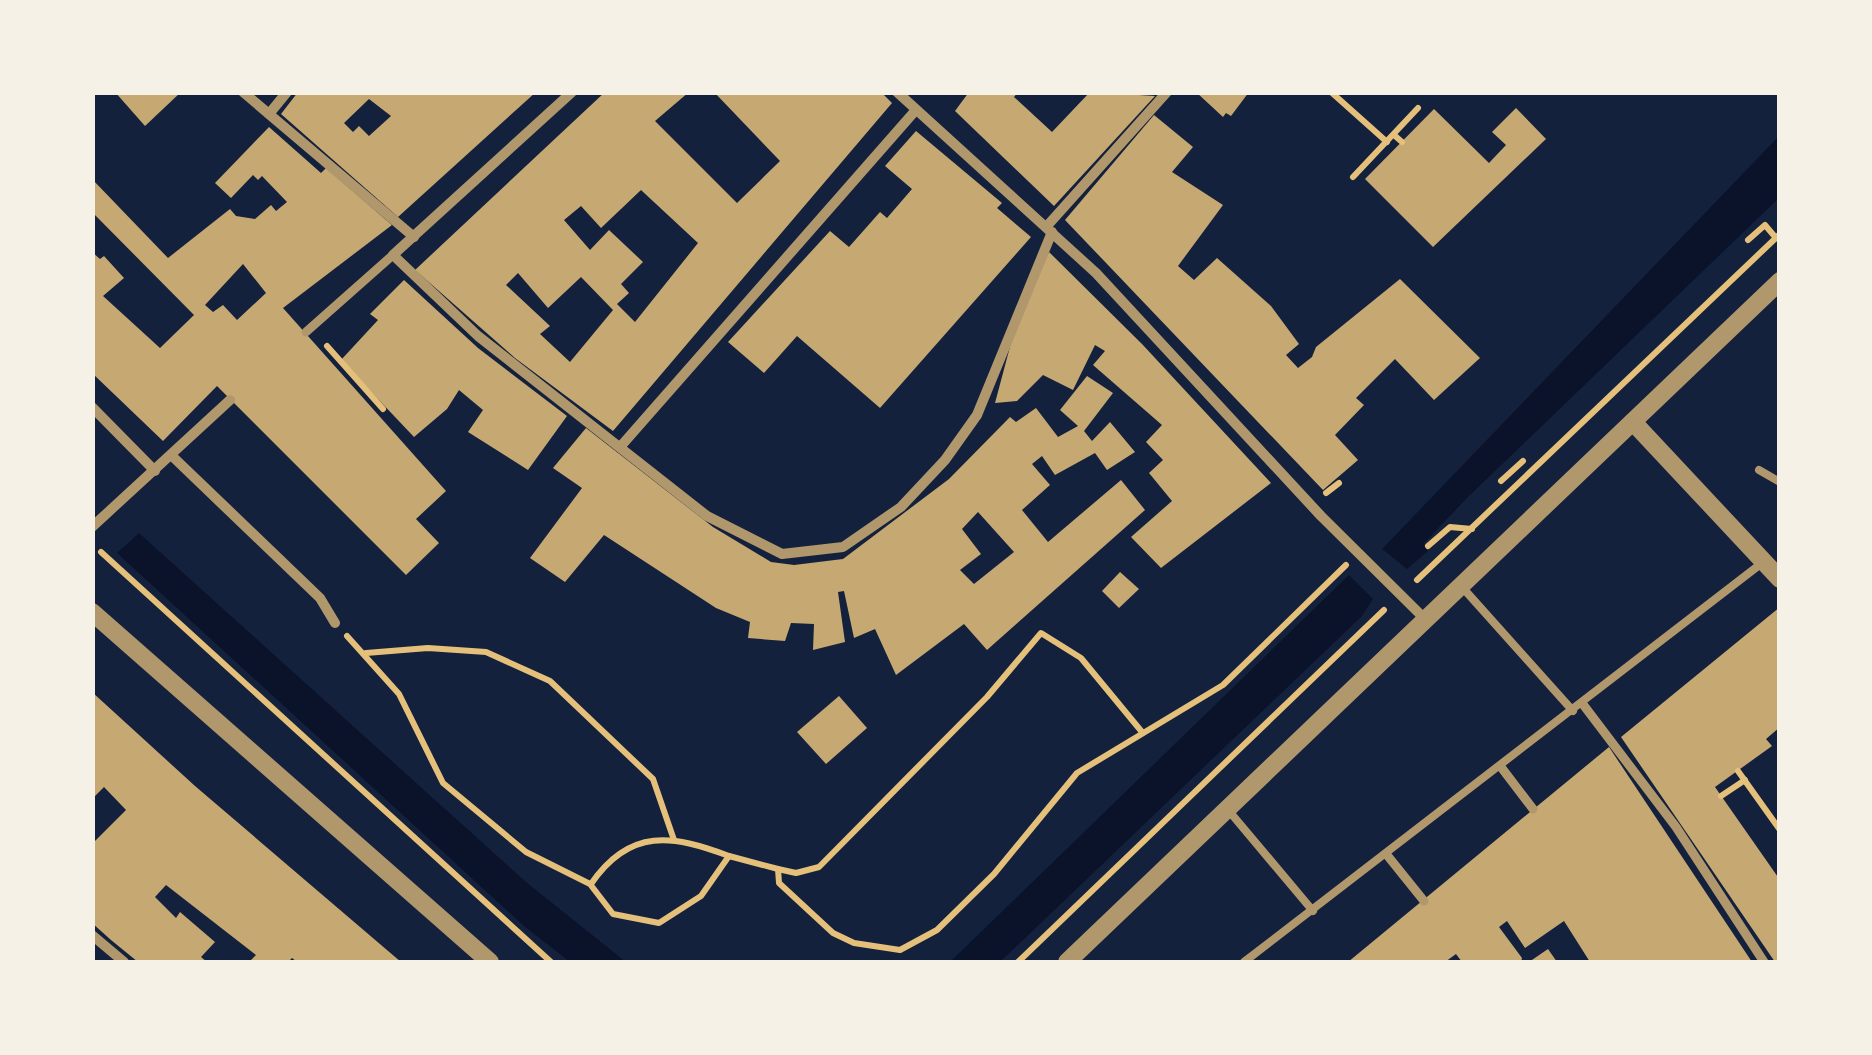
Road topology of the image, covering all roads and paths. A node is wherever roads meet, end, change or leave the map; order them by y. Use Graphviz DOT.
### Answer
graph roads {
  1 [pos="243,92"];
  2 [pos="286,92"];
  3 [pos="572,92"];
  4 [pos="897,92"];
  5 [pos="1166,92"];
  6 [pos="1331,92"];
  7 [pos="1418,108"];
  8 [pos="915,111"];
  9 [pos="268,114"];
  10 [pos="1394,135"];
  11 [pos="1387,142"];
  12 [pos="1402,142"];
  13 [pos="1353,177"];
  14 [pos="1050,229"];
  15 [pos="1778,236"];
  16 [pos="414,237"];
  17 [pos="1748,240"];
  18 [pos="392,256"];
  19 [pos="1780,282"];
  20 [pos="306,332"];
  21 [pos="327,346"];
  22 [pos="230,400"];
  23 [pos="92,407"];
  24 [pos="384,409"];
  25 [pos="1633,422"];
  26 [pos="621,446"];
  27 [pos="171,455"];
  28 [pos="1759,470"];
  29 [pos="155,471"];
  30 [pos="1532,472"];
  31 [pos="1780,482"];
  32 [pos="1511,492"];
  33 [pos="92,527"];
  34 [pos="1472,529"];
  35 [pos="1428,546"];
  36 [pos="101,552"];
  37 [pos="1762,563"];
  38 [pos="1347,564"];
  39 [pos="1780,579"];
  40 [pos="1415,582"];
  41 [pos="1460,586"];
  42 [pos="1384,610"];
  43 [pos="92,612"];
  44 [pos="1425,619"];
  45 [pos="335,623"];
  46 [pos="365,653"];
  47 [pos="1582,703"];
  48 [pos="1573,711"];
  49 [pos="1142,732"];
  50 [pos="1501,767"];
  51 [pos="1738,771"];
  52 [pos="1744,780"];
  53 [pos="1721,796"];
  54 [pos="1226,809"];
  55 [pos="1533,809"];
  56 [pos="1780,830"];
  57 [pos="674,840"];
  58 [pos="730,856"];
  59 [pos="1387,856"];
  60 [pos="778,869"];
  61 [pos="590,884"];
  62 [pos="1424,901"];
  63 [pos="1314,911"];
  64 [pos="92,935"];
  65 [pos="124,962"];
  66 [pos="490,962"];
  67 [pos="550,962"];
  68 [pos="1018,962"];
  69 [pos="1067,962"];
  70 [pos="1244,962"];
  71 [pos="1764,962"];
  1 -- 9 [label="street"];
  2 -- 9 [label="street"];
  3 -- 16 [label="street"];
  4 -- 8 [label="street"];
  5 -- 14 [label="street"];
  6 -- 11 [label="path"];
  7 -- 10 [label="path"];
  8 -- 14 [label="street"];
  8 -- 26 [label="street"];
  9 -- 16 [label="street"];
  10 -- 11 [label="path"];
  10 -- 12 [label="path"];
  11 -- 13 [label="path"];
  14 -- 26 [label="street"];
  14 -- 44 [label="street"];
  15 -- 17 [label="path"];
  15 -- 30 [label="path"];
  16 -- 18 [label="street"];
  18 -- 20 [label="street"];
  18 -- 26 [label="street"];
  19 -- 25 [label="street"];
  21 -- 24 [label="path"];
  22 -- 27 [label="street"];
  23 -- 29 [label="street"];
  25 -- 37 [label="street"];
  25 -- 41 [label="street"];
  27 -- 29 [label="street"];
  27 -- 45 [label="street"];
  28 -- 31 [label="lane"];
  29 -- 33 [label="street"];
  30 -- 32 [label="path"];
  30 -- 32 [label="path"];
  32 -- 34 [label="path"];
  34 -- 35 [label="path"];
  34 -- 40 [label="path"];
  36 -- 67 [label="path"];
  37 -- 39 [label="street"];
  37 -- 47 [label="lane"];
  38 -- 49 [label="path"];
  41 -- 44 [label="street"];
  41 -- 48 [label="lane"];
  42 -- 68 [label="path"];
  43 -- 66 [label="street"];
  44 -- 54 [label="street"];
  45 -- 46 [label="path"];
  46 -- 57 [label="path"];
  46 -- 61 [label="path"];
  47 -- 48 [label="lane"];
  47 -- 71 [label="street"];
  48 -- 50 [label="lane"];
  49 -- 60 [label="path"];
  49 -- 60 [label="path"];
  50 -- 55 [label="street"];
  50 -- 59 [label="lane"];
  51 -- 52 [label="path"];
  52 -- 53 [label="path"];
  52 -- 56 [label="path"];
  54 -- 63 [label="lane"];
  54 -- 69 [label="street"];
  57 -- 58 [label="path"];
  57 -- 61 [label="path"];
  58 -- 60 [label="path"];
  58 -- 61 [label="path"];
  59 -- 62 [label="street"];
  59 -- 63 [label="lane"];
  63 -- 70 [label="lane"];
  64 -- 65 [label="street"];
}
